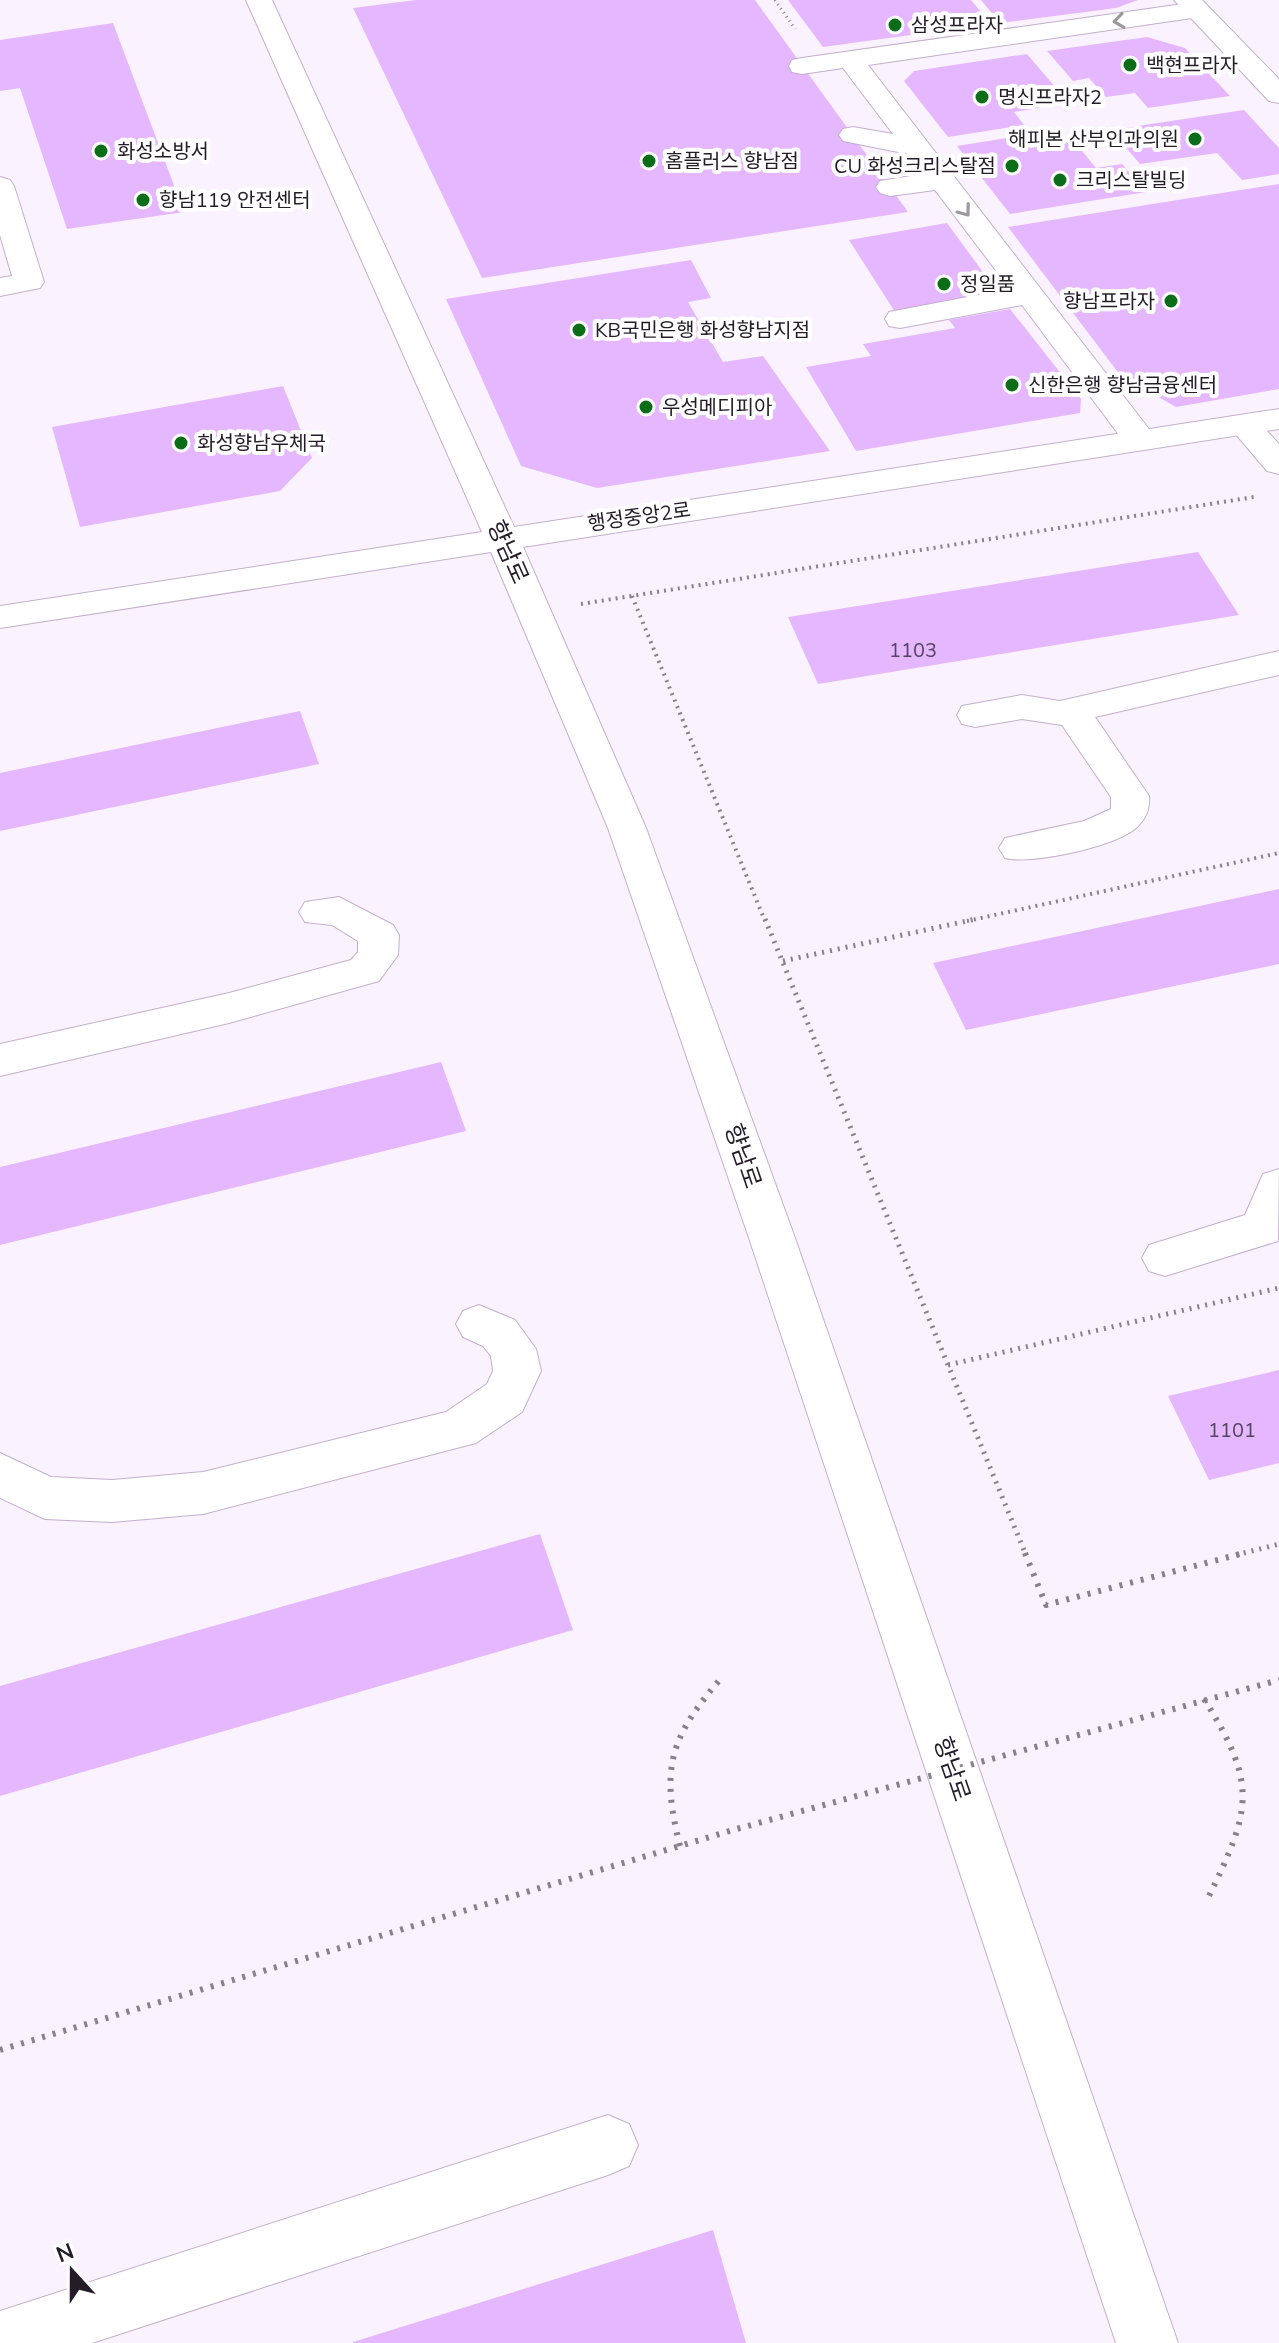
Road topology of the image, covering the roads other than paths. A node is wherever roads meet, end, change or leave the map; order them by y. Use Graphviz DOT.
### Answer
graph roads {
  1 [pos="259,0"];
  2 [pos="1192,5"];
  3 [pos="850,59"];
  4 [pos="802,66"];
  5 [pos="1279,95"];
  6 [pos="853,135"];
  7 [pos="917,147"];
  8 [pos="942,180"];
  9 [pos="0,186"];
  10 [pos="890,187"];
  11 [pos="0,287"];
  12 [pos="1028,306"];
  13 [pos="900,319"];
  14 [pos="1279,419"];
  15 [pos="1244,425"];
  16 [pos="1140,440"];
  17 [pos="1279,464"];
  18 [pos="502,538"];
  19 [pos="0,617"];
  20 [pos="1279,663"];
  21 [pos="1072,711"];
  22 [pos="975,715"];
  23 [pos="1019,848"];
  24 [pos="319,912"];
  25 [pos="0,1060"];
  26 [pos="1279,1186"];
  27 [pos="1165,1258"];
  28 [pos="479,1324"];
  29 [pos="0,1474"];
  30 [pos="608,2145"];
  31 [pos="0,2342"];
  32 [pos="1147,2343"];
  1 -- 18 [label="street, 향남로"];
  2 -- 3 [label="street, one-way"];
  2 -- 5 [label="street"];
  3 -- 4 [label="street"];
  3 -- 7 [label="street"];
  6 -- 7 [label="street"];
  7 -- 8 [label="street"];
  8 -- 10 [label="street"];
  8 -- 12 [label="street, one-way"];
  9 -- 11 [label="street"];
  12 -- 13 [label="street"];
  12 -- 16 [label="street"];
  14 -- 15 [label="street, 행정중앙2로"];
  15 -- 16 [label="street, 행정중앙2로"];
  15 -- 17 [label="street"];
  16 -- 18 [label="street, 행정중앙2로"];
  18 -- 19 [label="street, 행정중앙2로"];
  18 -- 32 [label="street, 향남로"];
  20 -- 21 [label="street"];
  21 -- 22 [label="street"];
  21 -- 23 [label="street"];
  24 -- 25 [label="street"];
  26 -- 27 [label="street"];
  28 -- 29 [label="street"];
  30 -- 31 [label="street"];
}
